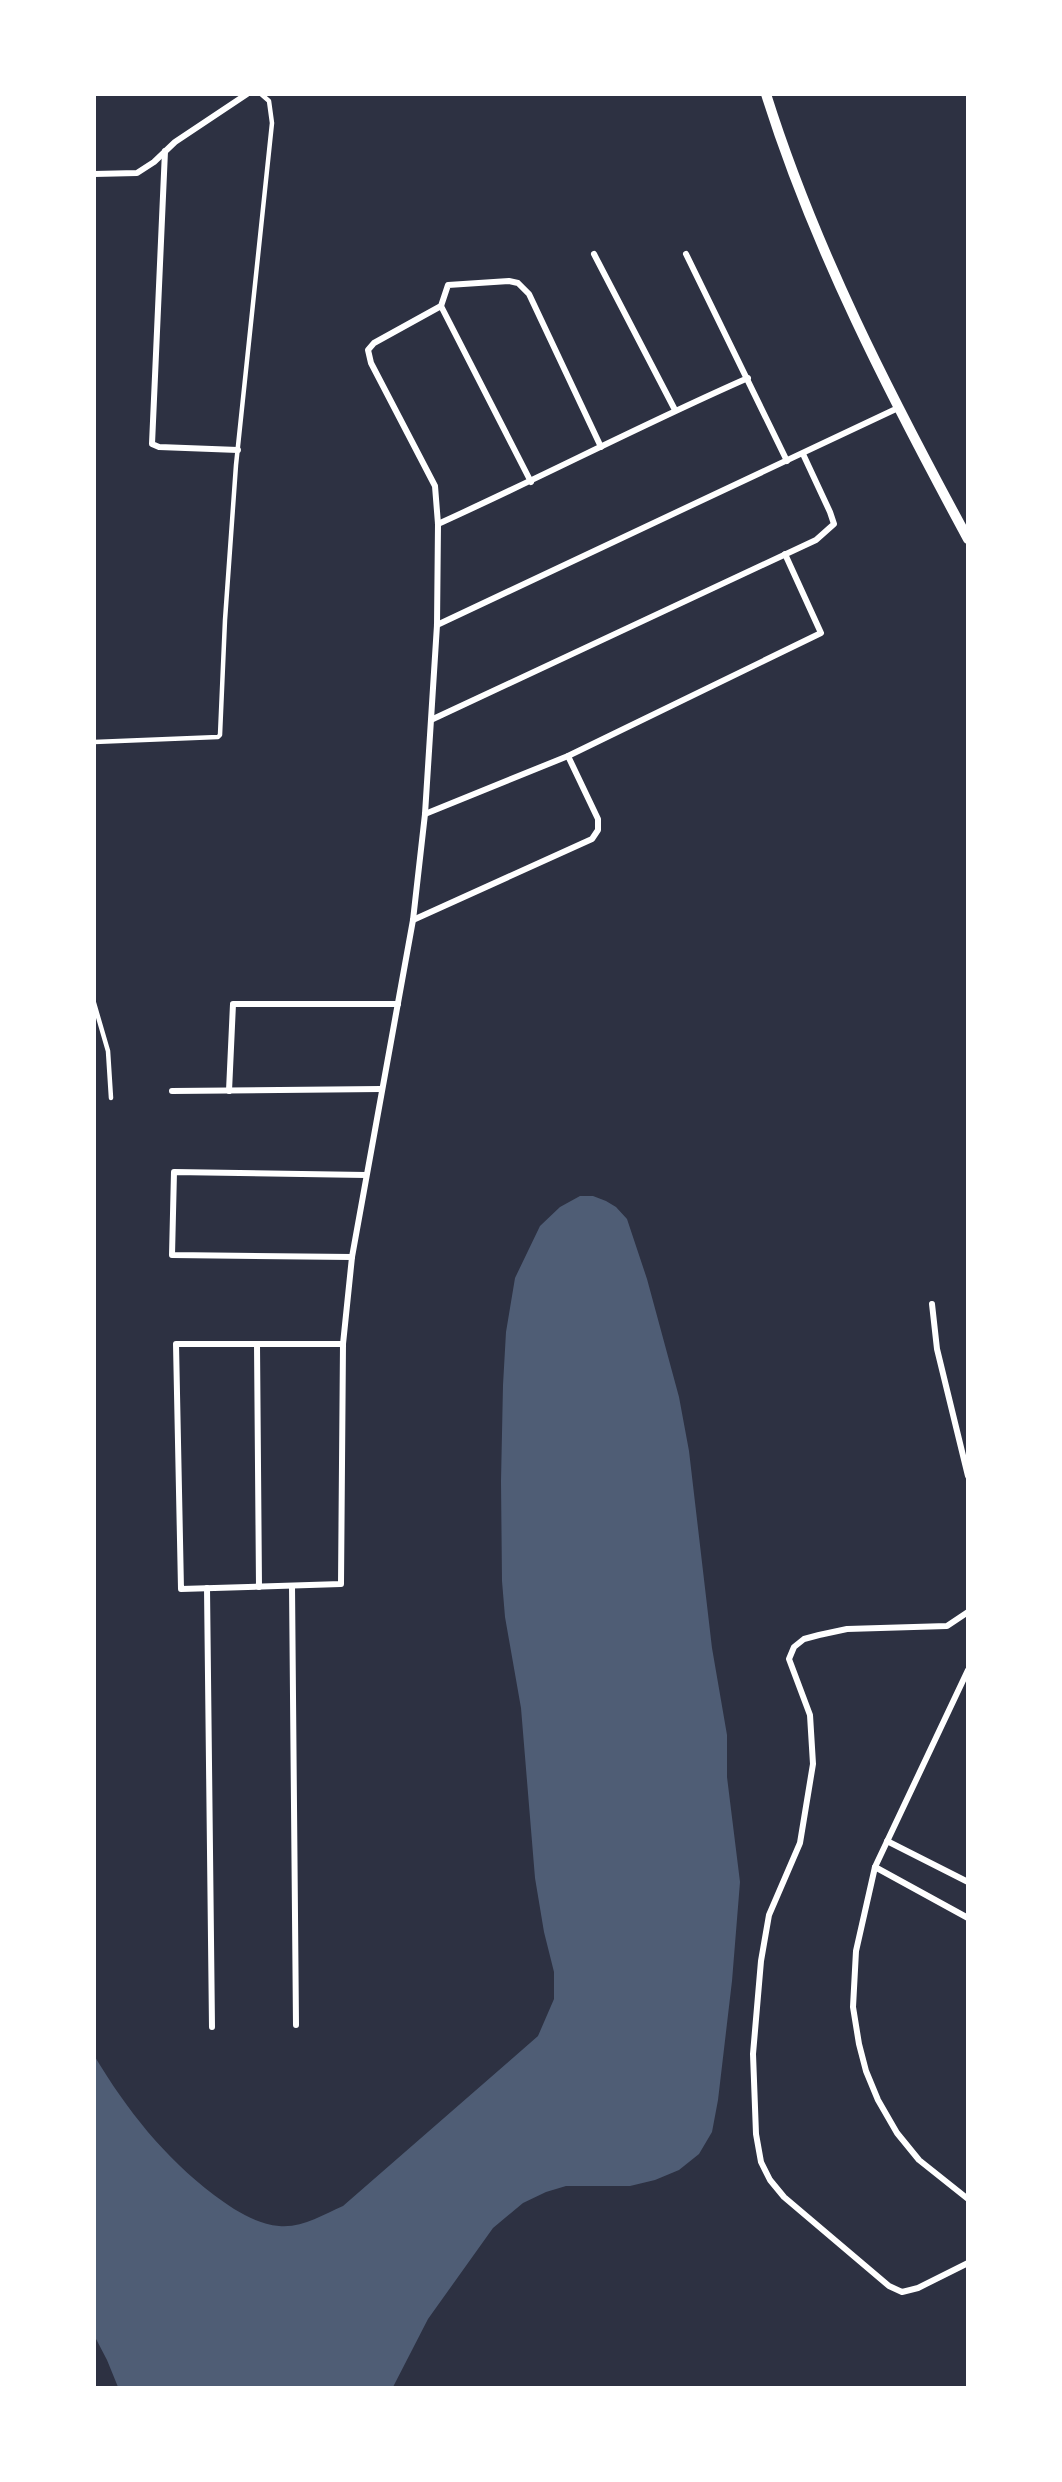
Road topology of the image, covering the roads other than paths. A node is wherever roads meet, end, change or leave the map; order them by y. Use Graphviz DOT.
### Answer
graph roads {
  1 [pos="247,94"];
  2 [pos="261,94"];
  3 [pos="766,94"];
  4 [pos="165,151"];
  5 [pos="94,174"];
  6 [pos="594,254"];
  7 [pos="686,254"];
  8 [pos="441,306"];
  9 [pos="748,378"];
  10 [pos="898,408"];
  11 [pos="675,410"];
  12 [pos="601,447"];
  13 [pos="238,450"];
  14 [pos="803,454"];
  15 [pos="787,461"];
  16 [pos="531,483"];
  17 [pos="438,524"];
  18 [pos="968,539"];
  19 [pos="785,554"];
  20 [pos="437,625"];
  21 [pos="433,719"];
  22 [pos="94,742"];
  23 [pos="568,756"];
  24 [pos="425,814"];
  25 [pos="413,920"];
  26 [pos="94,1003"];
  27 [pos="398,1004"];
  28 [pos="381,1089"];
  29 [pos="172,1091"];
  30 [pos="229,1091"];
  31 [pos="111,1098"];
  32 [pos="366,1175"];
  33 [pos="352,1257"];
  34 [pos="932,1304"];
  35 [pos="257,1344"];
  36 [pos="343,1344"];
  37 [pos="968,1476"];
  38 [pos="292,1586"];
  39 [pos="259,1587"];
  40 [pos="207,1588"];
  41 [pos="968,1612"];
  42 [pos="968,1670"];
  43 [pos="887,1841"];
  44 [pos="875,1867"];
  45 [pos="968,1882"];
  46 [pos="968,1918"];
  47 [pos="296,2025"];
  48 [pos="212,2027"];
  49 [pos="968,2199"];
  50 [pos="968,2263"];
  1 -- 4 [label="street"];
  2 -- 13 [label="lane"];
  3 -- 10 [label="street"];
  4 -- 5 [label="street"];
  4 -- 13 [label="street"];
  6 -- 11 [label="street"];
  7 -- 9 [label="street"];
  8 -- 12 [label="street"];
  8 -- 16 [label="street"];
  8 -- 17 [label="street"];
  9 -- 11 [label="street"];
  9 -- 15 [label="street"];
  10 -- 14 [label="street"];
  10 -- 18 [label="street"];
  11 -- 12 [label="street"];
  12 -- 16 [label="street"];
  13 -- 22 [label="lane"];
  14 -- 15 [label="street"];
  14 -- 19 [label="street"];
  15 -- 20 [label="street"];
  16 -- 17 [label="street"];
  17 -- 20 [label="street"];
  19 -- 21 [label="street"];
  19 -- 23 [label="street"];
  20 -- 21 [label="street"];
  21 -- 24 [label="street"];
  23 -- 24 [label="street"];
  23 -- 25 [label="street"];
  24 -- 25 [label="street"];
  25 -- 27 [label="street"];
  26 -- 31 [label="lane"];
  27 -- 28 [label="street"];
  27 -- 30 [label="street"];
  28 -- 30 [label="street"];
  28 -- 32 [label="street"];
  29 -- 30 [label="street"];
  32 -- 33 [label="street"];
  32 -- 33 [label="street"];
  33 -- 36 [label="street"];
  34 -- 37 [label="street"];
  35 -- 36 [label="street"];
  35 -- 39 [label="street"];
  35 -- 40 [label="street"];
  36 -- 38 [label="street"];
  38 -- 39 [label="street"];
  38 -- 47 [label="street"];
  39 -- 40 [label="street"];
  40 -- 48 [label="street"];
  41 -- 50 [label="street"];
  42 -- 43 [label="street"];
  43 -- 44 [label="street"];
  43 -- 45 [label="street"];
  44 -- 46 [label="street"];
  44 -- 49 [label="street"];
}
